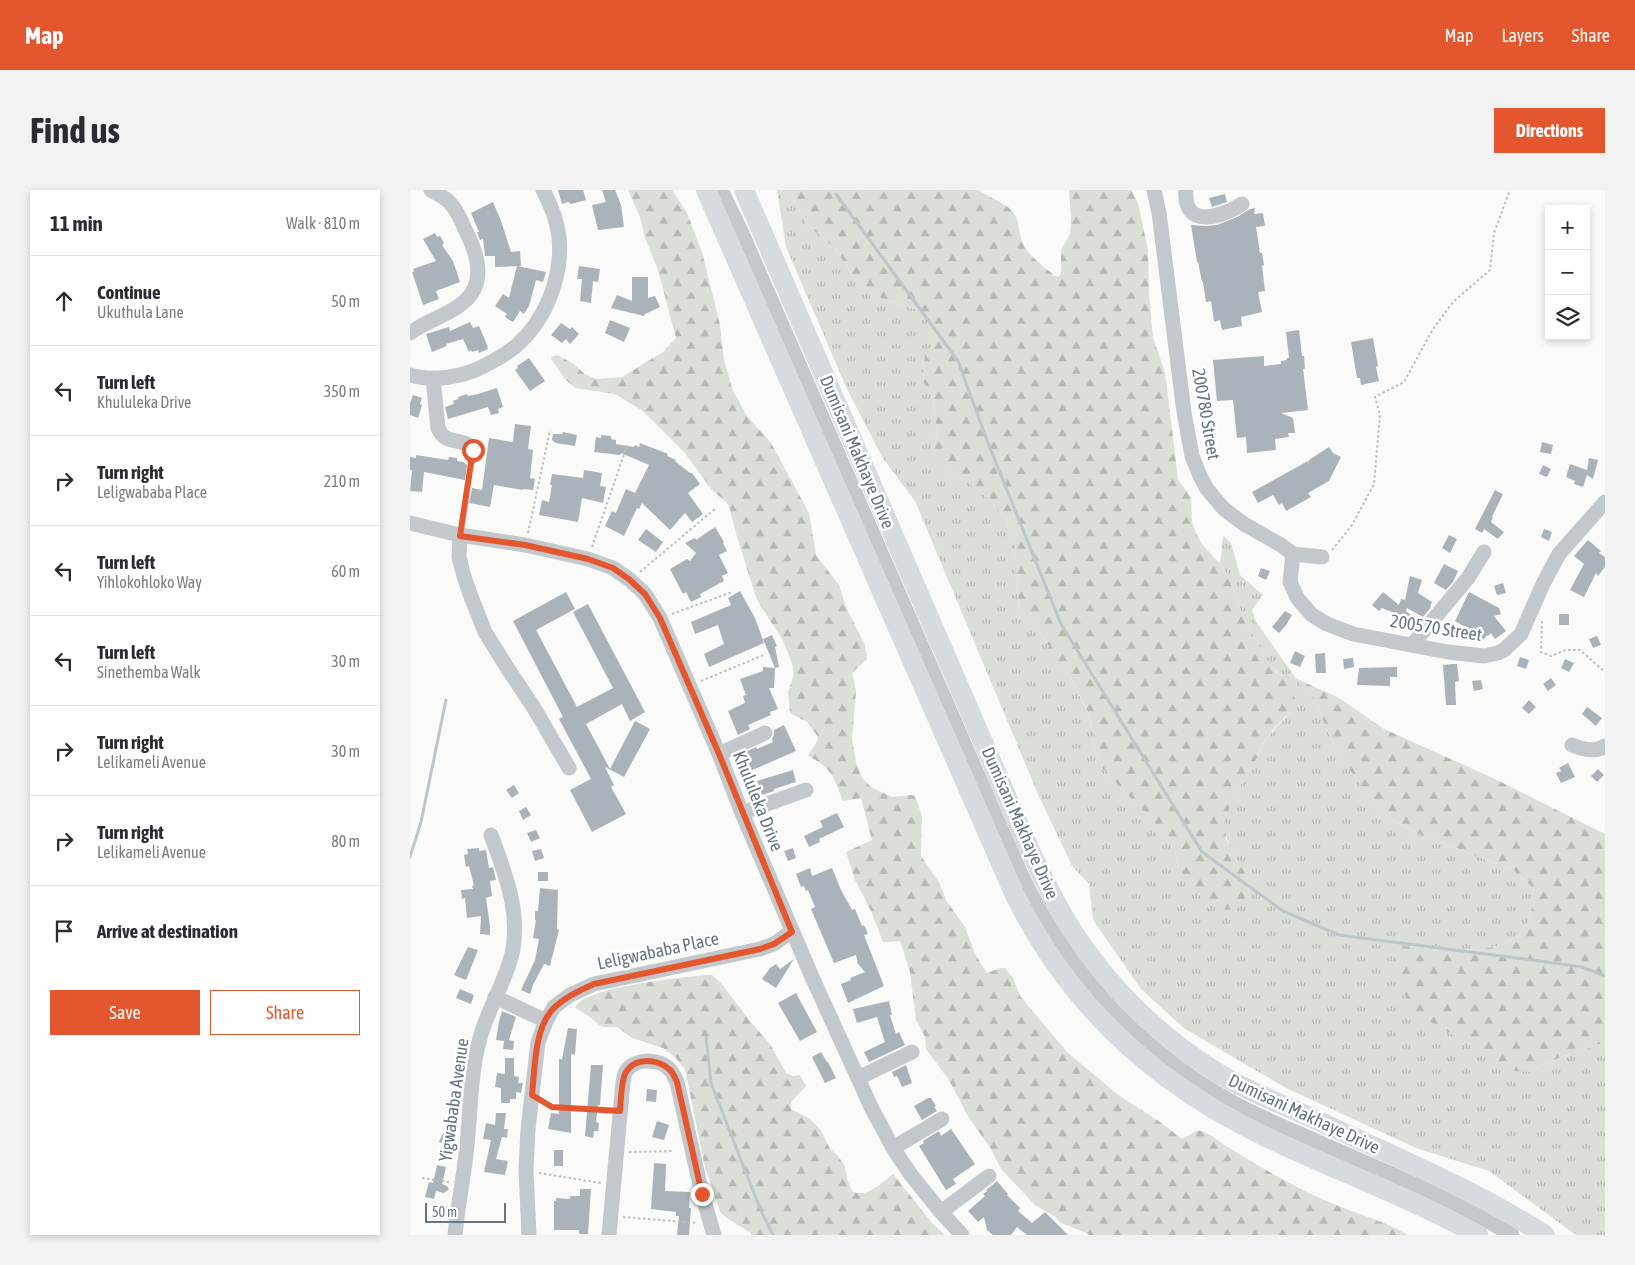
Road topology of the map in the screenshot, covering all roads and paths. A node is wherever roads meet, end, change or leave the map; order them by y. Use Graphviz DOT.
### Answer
graph roads {
  1 [pos="431,190"];
  2 [pos="543,190"];
  3 [pos="706,190"];
  4 [pos="1154,190"];
  5 [pos="1186,190"];
  6 [pos="1510,190"];
  7 [pos="729,192"];
  8 [pos="1242,204"];
  9 [pos="410,333"];
  10 [pos="410,375"];
  11 [pos="432,378"];
  12 [pos="550,430"];
  13 [pos="628,443"];
  14 [pos="472,457"];
  15 [pos="1605,502"];
  16 [pos="716,508"];
  17 [pos="410,523"];
  18 [pos="460,536"];
  19 [pos="525,545"];
  20 [pos="1484,552"];
  21 [pos="1292,554"];
  22 [pos="1322,557"];
  23 [pos="588,559"];
  24 [pos="630,580"];
  25 [pos="732,592"];
  26 [pos="1542,614"];
  27 [pos="660,618"];
  28 [pos="1412,645"];
  29 [pos="766,654"];
  30 [pos="1605,672"];
  31 [pos="689,685"];
  32 [pos="765,732"];
  33 [pos="1572,744"];
  34 [pos="1605,746"];
  35 [pos="719,754"];
  36 [pos="569,768"];
  37 [pos="806,790"];
  38 [pos="742,813"];
  39 [pos="491,834"];
  40 [pos="792,932"];
  41 [pos="495,997"];
  42 [pos="546,1021"];
  43 [pos="912,1052"];
  44 [pos="858,1078"];
  45 [pos="532,1095"];
  46 [pos="620,1111"];
  47 [pos="942,1120"];
  48 [pos="893,1148"];
  49 [pos="617,1152"];
  50 [pos="674,1152"];
  51 [pos="526,1171"];
  52 [pos="989,1176"];
  53 [pos="422,1178"];
  54 [pos="462,1183"];
  55 [pos="613,1185"];
  56 [pos="941,1212"];
  57 [pos="610,1216"];
  58 [pos="711,1230"];
  59 [pos="455,1235"];
  60 [pos="529,1235"];
  61 [pos="610,1235"];
  62 [pos="962,1235"];
  63 [pos="1478,1235"];
  64 [pos="1512,1235"];
  65 [pos="1545,1235"];
  1 -- 9 [label="street"];
  2 -- 11 [label="street"];
  3 -- 63 [label="main road, Dumisani Makhaye Drive"];
  4 -- 21 [label="street, 200780 Street"];
  5 -- 8 [label="street"];
  6 -- 22 [label="path"];
  7 -- 64 [label="street"];
  7 -- 65 [label="main road, Dumisani Makhaye Drive"];
  10 -- 11 [label="street"];
  11 -- 14 [label="street"];
  12 -- 19 [label="path"];
  13 -- 23 [label="path"];
  14 -- 18 [label="path"];
  15 -- 28 [label="street, 200570 Street"];
  16 -- 24 [label="path"];
  17 -- 18 [label="street, Khululeka Drive"];
  18 -- 19 [label="street, Khululeka Drive"];
  18 -- 36 [label="street"];
  19 -- 23 [label="street, Khululeka Drive"];
  20 -- 28 [label="street"];
  21 -- 22 [label="street, 200780 Street"];
  21 -- 28 [label="street, 200570 Street"];
  23 -- 24 [label="street, Khululeka Drive"];
  24 -- 27 [label="street, Khululeka Drive"];
  25 -- 27 [label="path"];
  26 -- 30 [label="path"];
  27 -- 31 [label="street, Khululeka Drive"];
  29 -- 31 [label="path"];
  31 -- 35 [label="street, Khululeka Drive"];
  32 -- 35 [label="street"];
  33 -- 34 [label="street"];
  35 -- 38 [label="street, Khululeka Drive"];
  37 -- 38 [label="street"];
  38 -- 40 [label="street, Khululeka Drive"];
  39 -- 41 [label="street, Yigwababa Avenue"];
  40 -- 42 [label="street, Leligwababa Place"];
  40 -- 44 [label="street, Khululeka Drive"];
  41 -- 42 [label="street"];
  41 -- 54 [label="street, Yigwababa Avenue"];
  42 -- 45 [label="street, Leligwababa Place"];
  43 -- 44 [label="street"];
  44 -- 48 [label="street, Khululeka Drive"];
  45 -- 46 [label="path"];
  45 -- 51 [label="street, Leligwababa Place"];
  46 -- 49 [label="street"];
  46 -- 58 [label="street"];
  47 -- 48 [label="street"];
  48 -- 56 [label="street, Khululeka Drive"];
  49 -- 50 [label="path"];
  49 -- 55 [label="street"];
  51 -- 55 [label="path"];
  51 -- 60 [label="street, Leligwababa Place"];
  52 -- 56 [label="street"];
  53 -- 54 [label="path"];
  54 -- 59 [label="street, Yigwababa Avenue"];
  55 -- 57 [label="street"];
  56 -- 62 [label="street, Khululeka Drive"];
  57 -- 58 [label="path"];
  57 -- 61 [label="street"];
}
